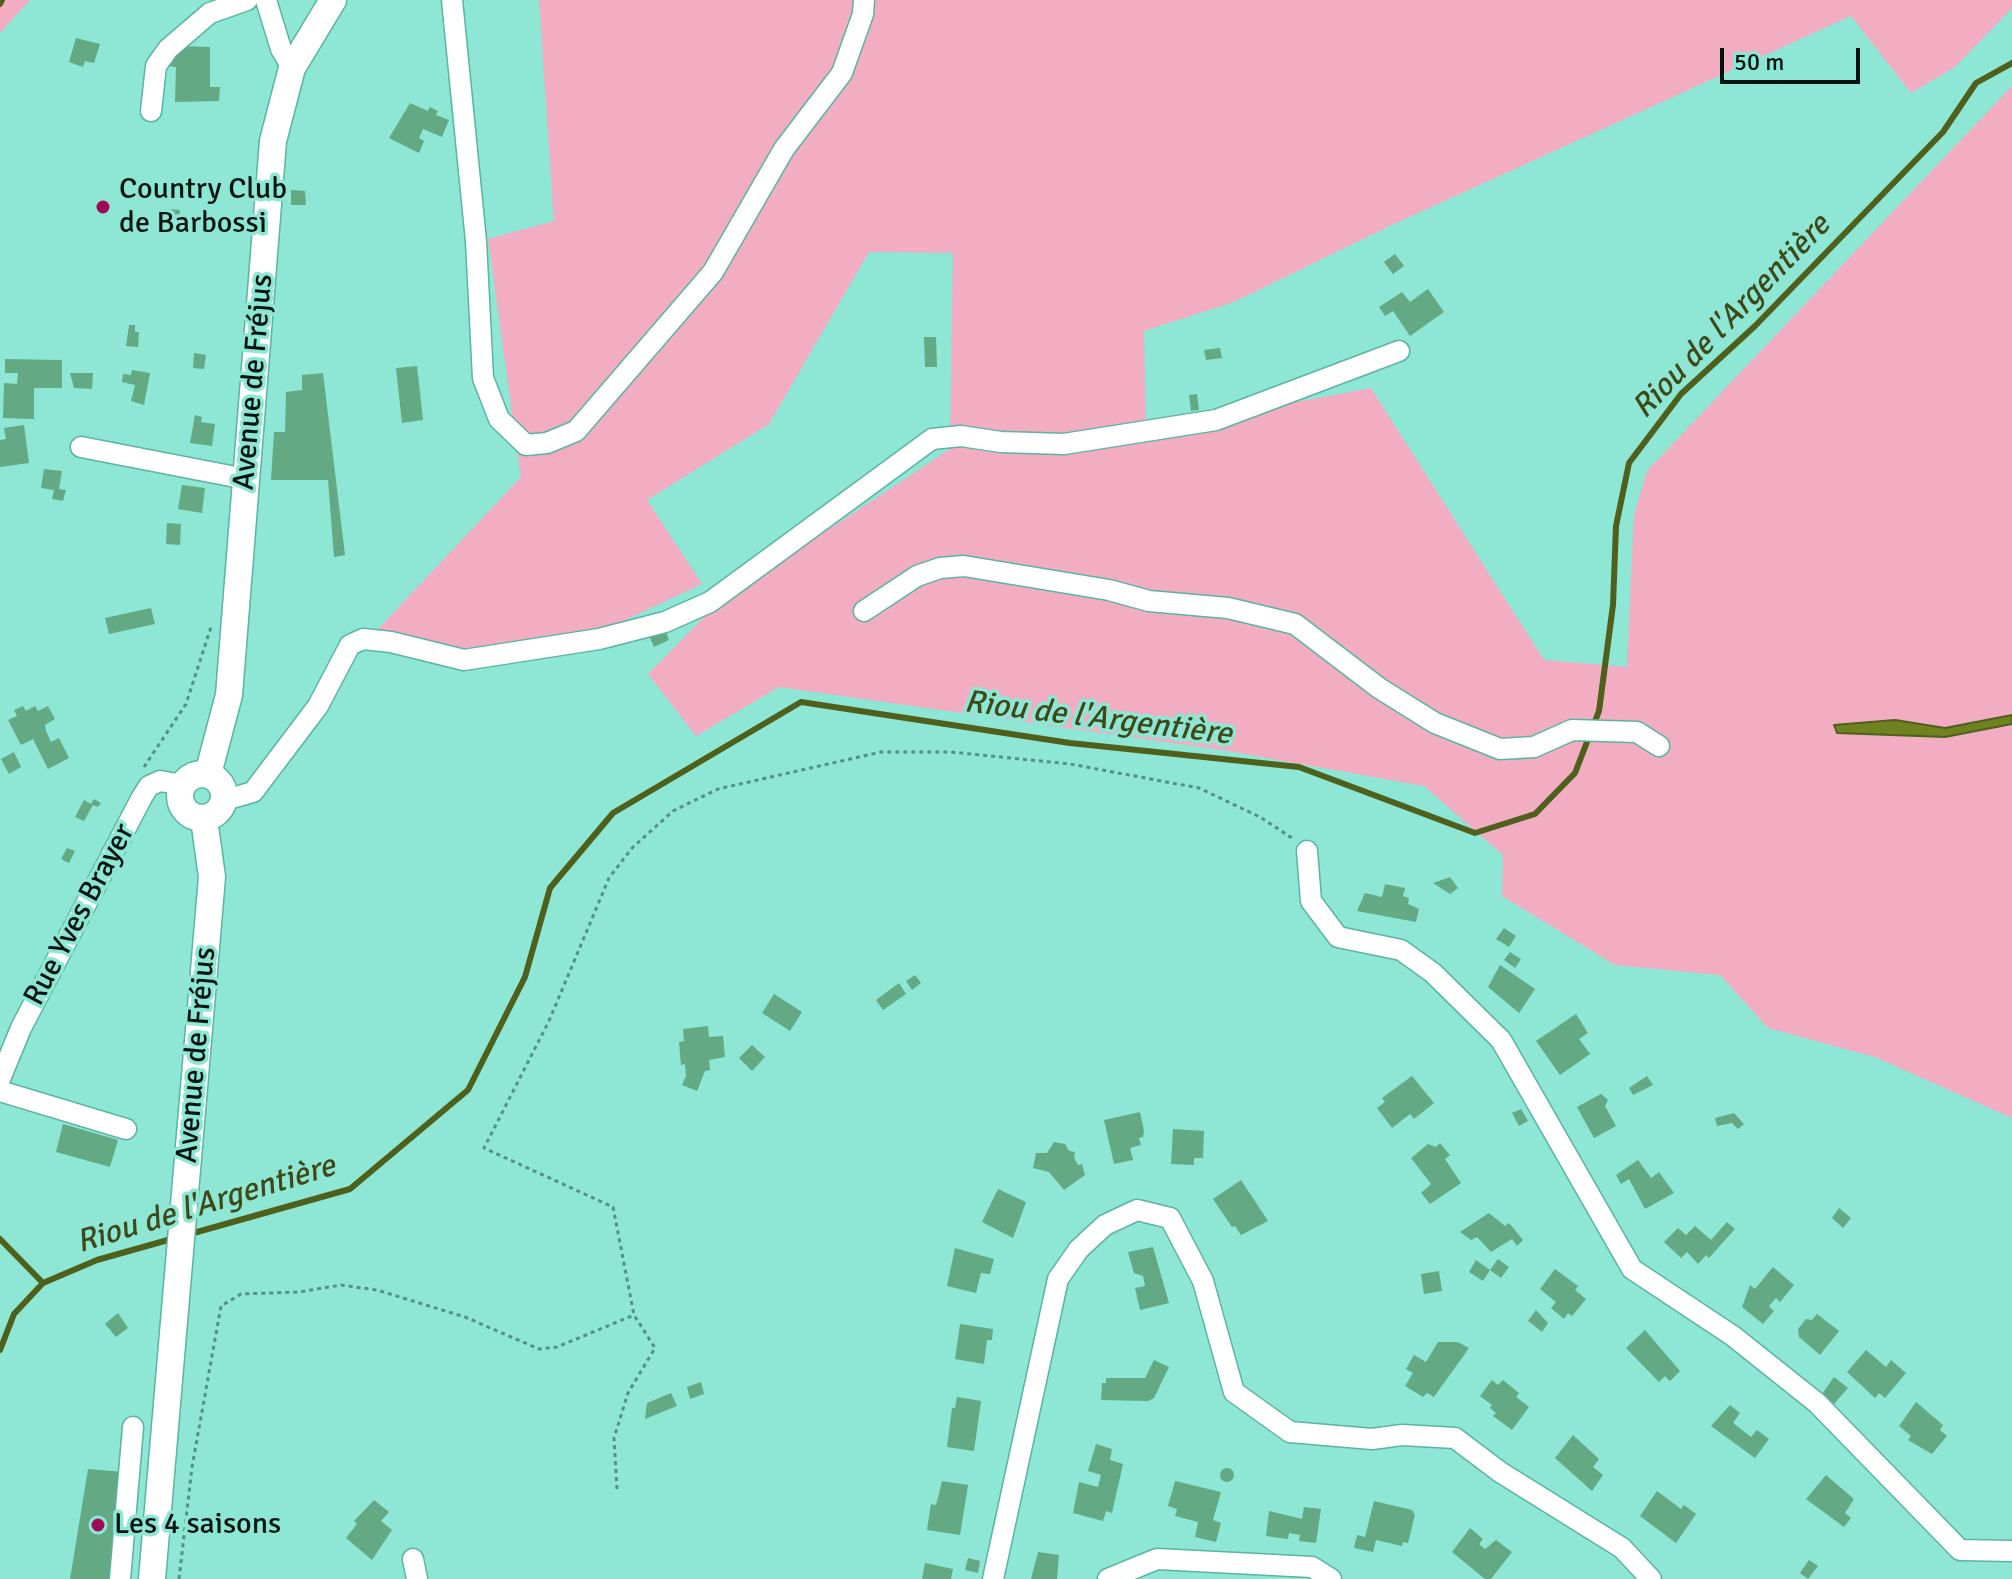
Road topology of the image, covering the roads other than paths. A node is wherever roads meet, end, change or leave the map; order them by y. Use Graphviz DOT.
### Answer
graph roads {
  1 [pos="247,0"];
  2 [pos="266,0"];
  3 [pos="333,0"];
  4 [pos="452,0"];
  5 [pos="864,0"];
  6 [pos="292,68"];
  7 [pos="151,111"];
  8 [pos="1399,351"];
  9 [pos="81,447"];
  10 [pos="246,479"];
  11 [pos="864,611"];
  12 [pos="1659,746"];
  13 [pos="208,774"];
  14 [pos="183,785"];
  15 [pos="225,800"];
  16 [pos="204,819"];
  17 [pos="1307,851"];
  18 [pos="0,1079"];
  19 [pos="0,1091"];
  20 [pos="126,1129"];
  21 [pos="133,1427"];
  22 [pos="2012,1551"];
  23 [pos="120,1579"];
  24 [pos="152,1579"];
  25 [pos="993,1579"];
  26 [pos="1108,1579"];
  27 [pos="1331,1579"];
  28 [pos="1651,1579"];
  1 -- 7 [label="street"];
  2 -- 6 [label="street"];
  3 -- 6 [label="main road, Avenue de Fréjus"];
  4 -- 5 [label="street"];
  6 -- 10 [label="main road, Avenue de Fréjus"];
  8 -- 15 [label="street"];
  9 -- 10 [label="street"];
  10 -- 13 [label="main road, Avenue de Fréjus"];
  11 -- 12 [label="street"];
  13 -- 14 [label="main road"];
  13 -- 15 [label="main road"];
  14 -- 16 [label="main road"];
  14 -- 18 [label="street, Rue Yves Brayer"];
  15 -- 16 [label="main road"];
  16 -- 24 [label="main road, Avenue de Fréjus"];
  17 -- 22 [label="street"];
  19 -- 20 [label="street"];
  21 -- 23 [label="street"];
  25 -- 28 [label="street"];
  26 -- 27 [label="street"];
}
